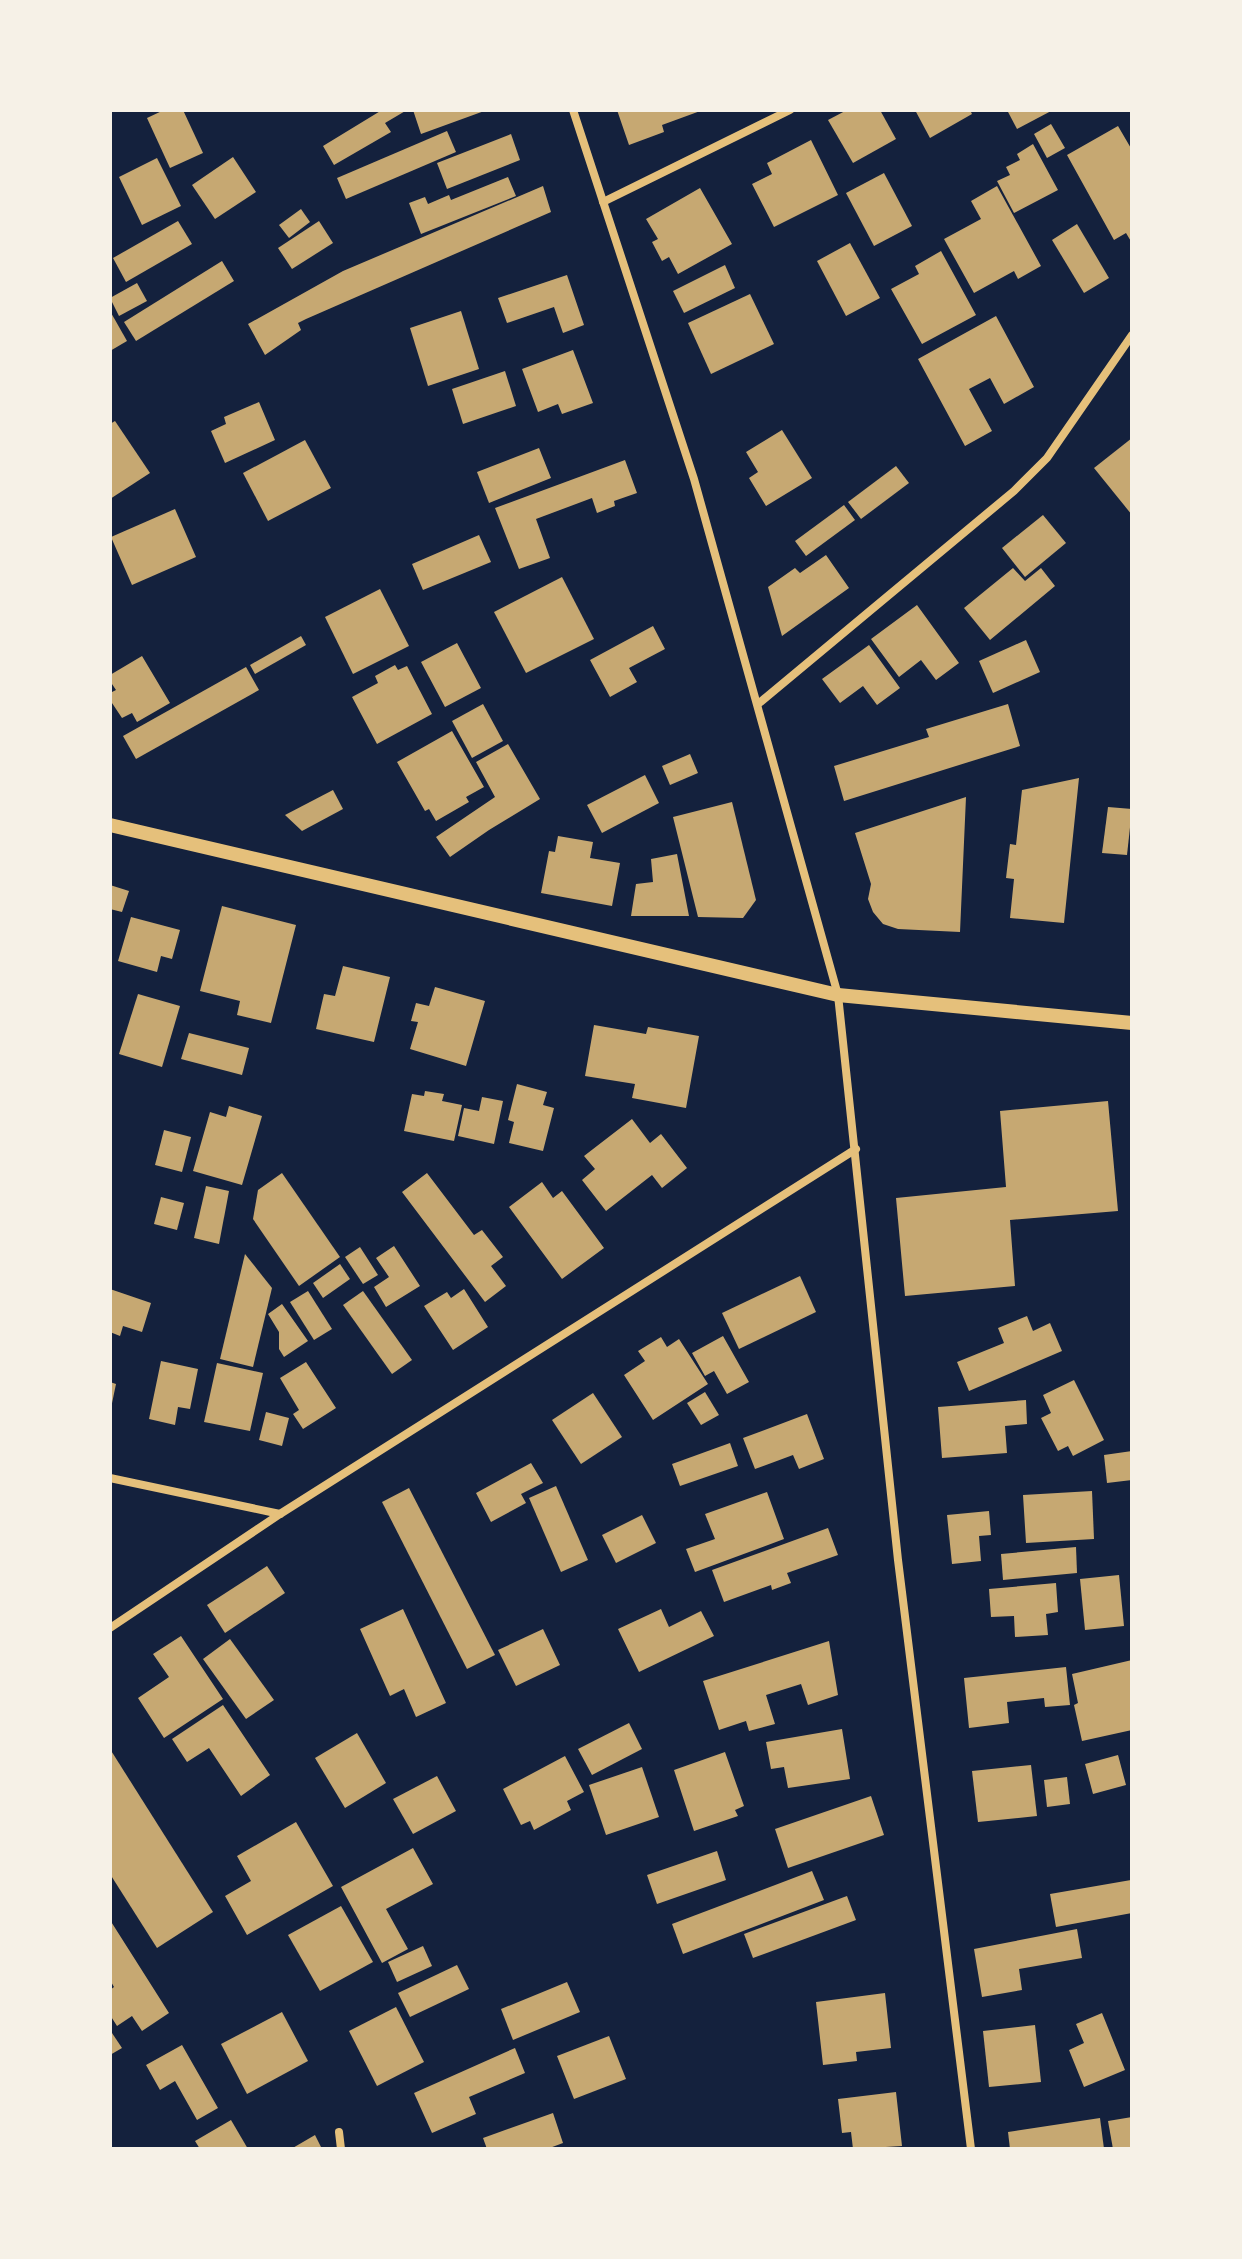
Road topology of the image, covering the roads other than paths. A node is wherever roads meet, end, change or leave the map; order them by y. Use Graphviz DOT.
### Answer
graph roads {
  1 [pos="573,110"];
  2 [pos="790,110"];
  3 [pos="603,202"];
  4 [pos="1132,335"];
  5 [pos="758,704"];
  6 [pos="110,825"];
  7 [pos="838,995"];
  8 [pos="1132,1023"];
  9 [pos="856,1149"];
  10 [pos="110,1478"];
  11 [pos="280,1514"];
  12 [pos="110,1628"];
  13 [pos="339,2132"];
  14 [pos="341,2149"];
  15 [pos="971,2149"];
  1 -- 3 [label="street"];
  2 -- 3 [label="street"];
  3 -- 5 [label="street"];
  4 -- 5 [label="street"];
  5 -- 7 [label="street"];
  6 -- 7 [label="street"];
  7 -- 8 [label="street"];
  7 -- 9 [label="street"];
  9 -- 11 [label="street"];
  9 -- 15 [label="street"];
  10 -- 11 [label="street"];
  11 -- 12 [label="street"];
  13 -- 14 [label="street"];
}
